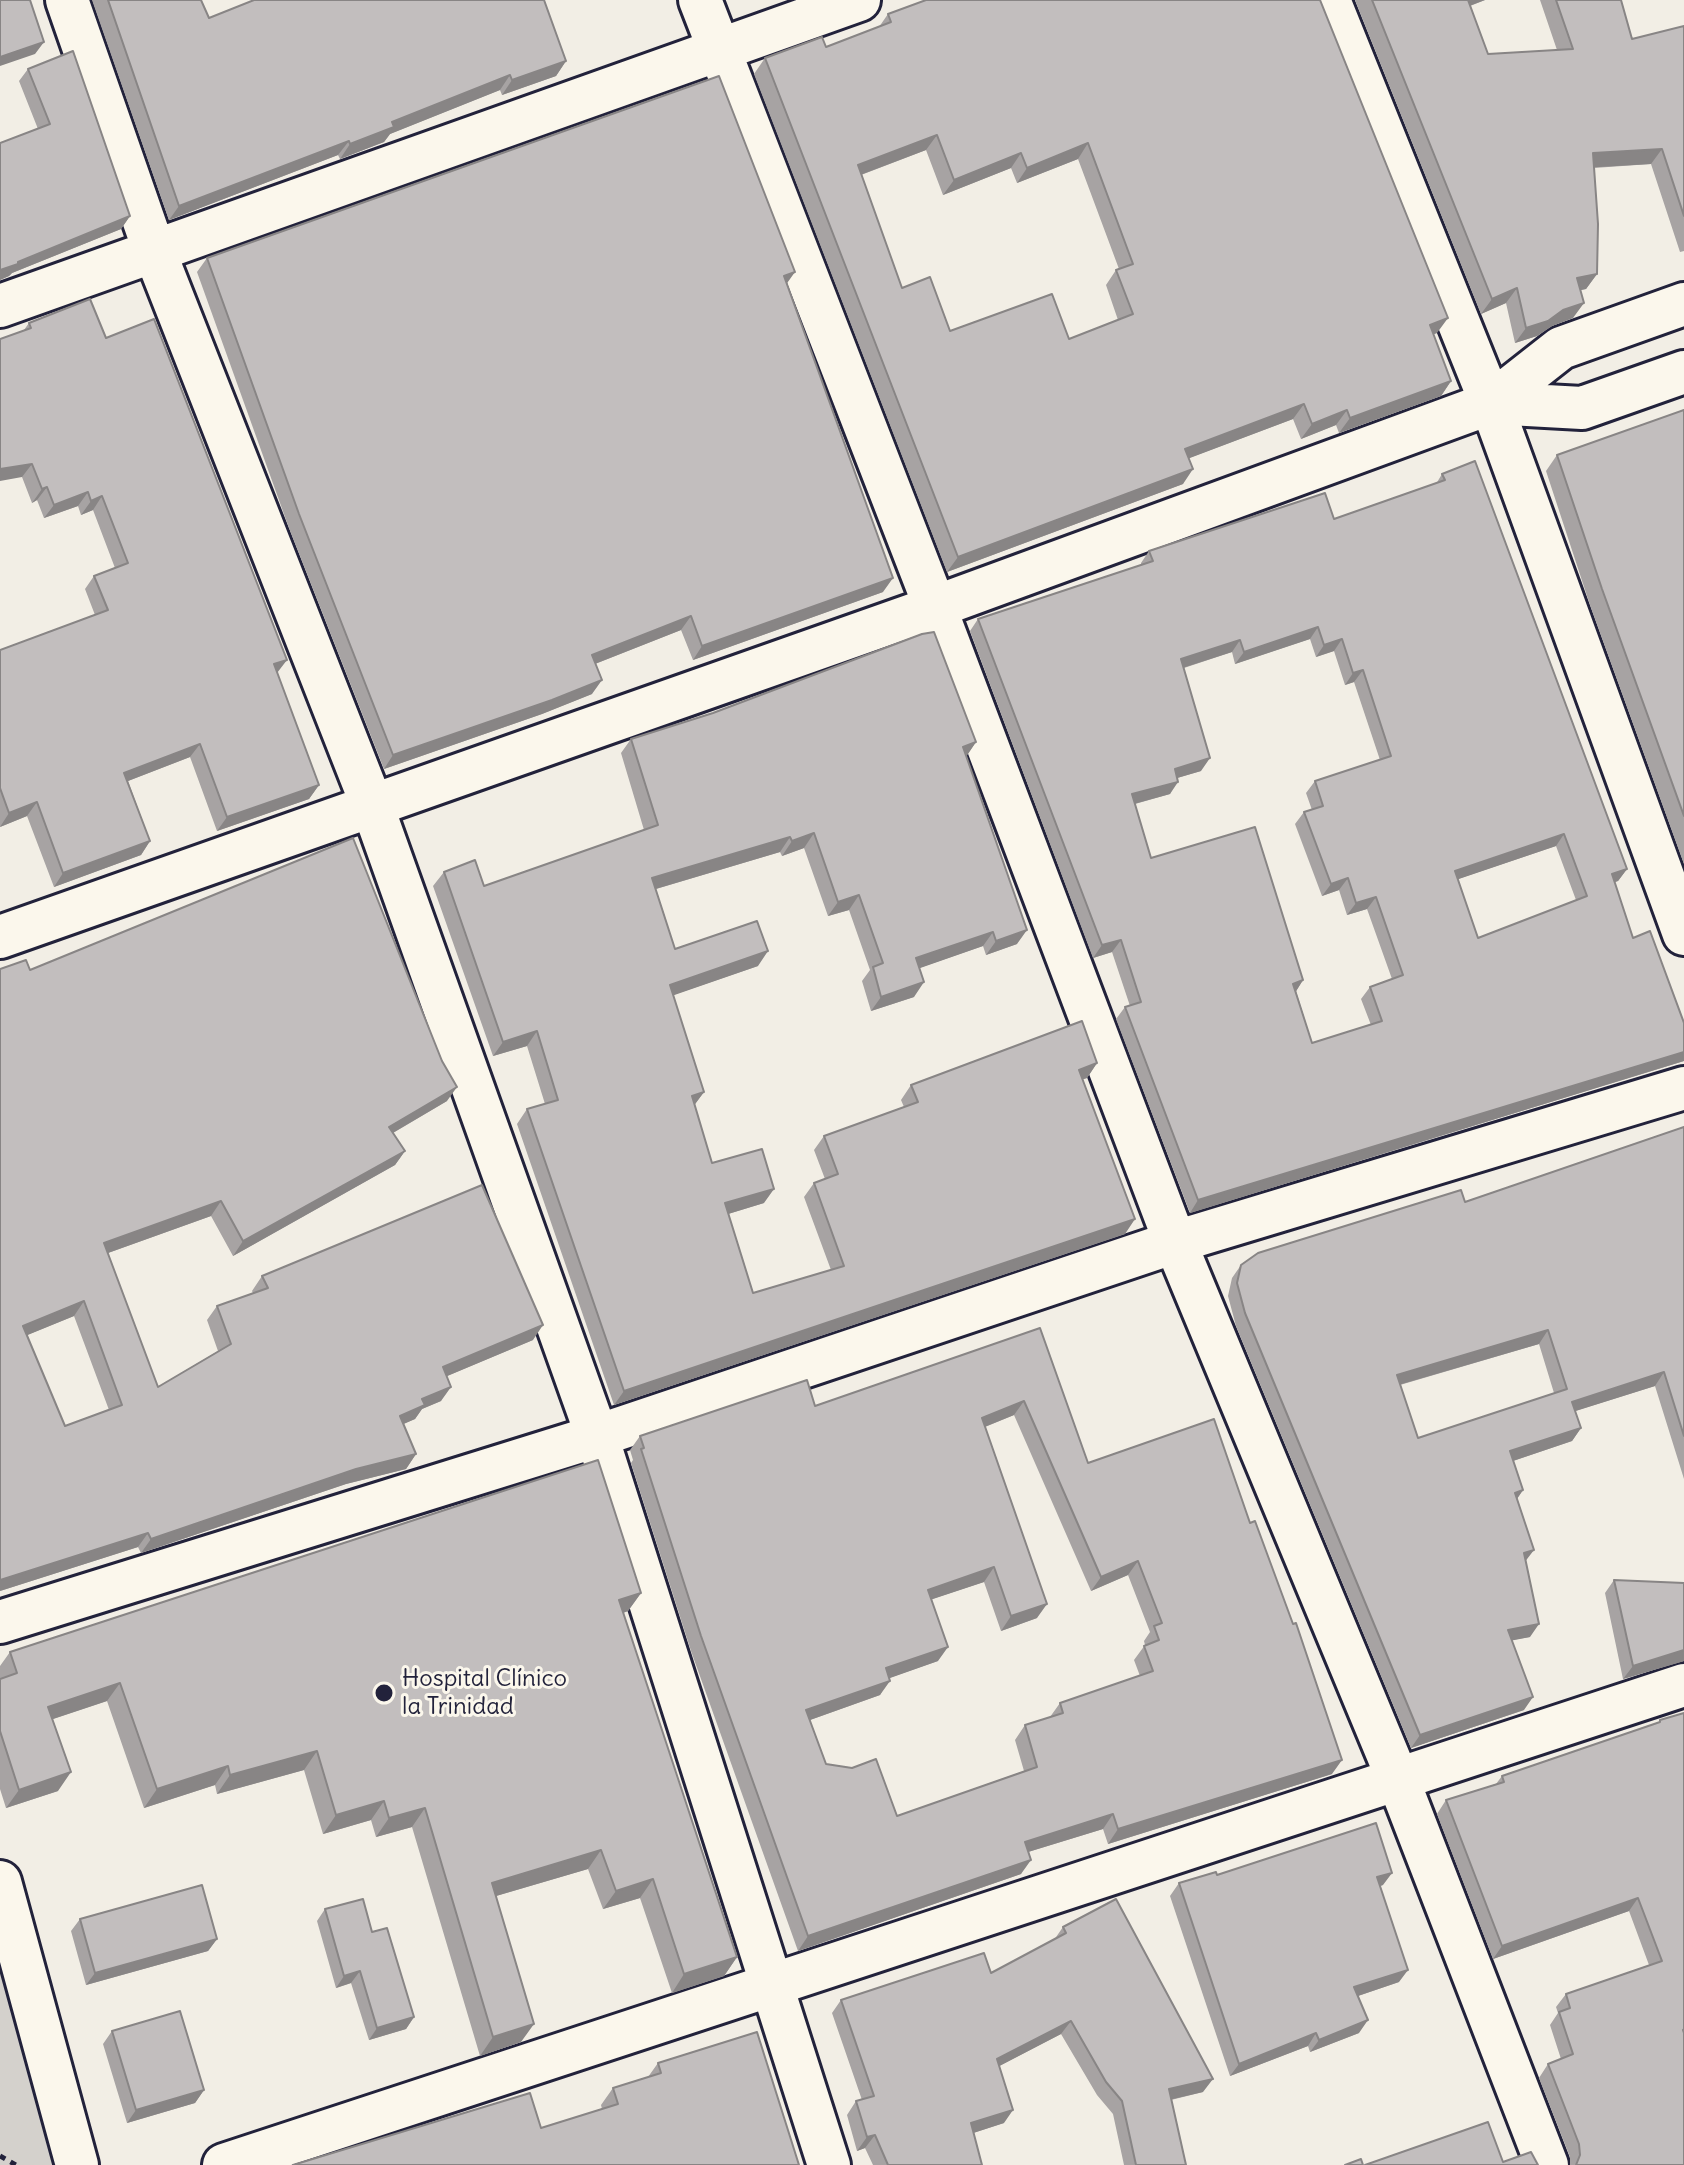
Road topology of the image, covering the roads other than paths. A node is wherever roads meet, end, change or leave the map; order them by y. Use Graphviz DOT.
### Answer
graph roads {
  1 [pos="67,0"];
  2 [pos="700,0"];
  3 [pos="859,0"];
  4 [pos="1329,0"];
  5 [pos="719,49"];
  6 [pos="154,250"];
  7 [pos="1684,304"];
  8 [pos="0,306"];
  9 [pos="1684,372"];
  10 [pos="1491,403"];
  11 [pos="935,607"];
  12 [pos="372,805"];
  13 [pos="1684,934"];
  14 [pos="0,937"];
  15 [pos="1684,1088"];
  16 [pos="1175,1242"];
  17 [pos="597,1436"];
  18 [pos="0,1622"];
  19 [pos="1684,1685"];
  20 [pos="1397,1777"];
  21 [pos="0,1882"];
  22 [pos="771,1987"];
  23 [pos="77,2165"];
  24 [pos="224,2165"];
  25 [pos="829,2165"];
  26 [pos="1547,2165"];
  1 -- 6 [label="street"];
  2 -- 5 [label="street"];
  3 -- 5 [label="street"];
  4 -- 10 [label="street"];
  5 -- 6 [label="street"];
  5 -- 11 [label="street"];
  6 -- 8 [label="street"];
  6 -- 12 [label="street"];
  7 -- 10 [label="street"];
  9 -- 10 [label="street"];
  10 -- 11 [label="street"];
  10 -- 13 [label="street"];
  11 -- 12 [label="street"];
  11 -- 16 [label="street"];
  12 -- 14 [label="street"];
  12 -- 17 [label="street"];
  15 -- 16 [label="street"];
  16 -- 17 [label="street"];
  16 -- 20 [label="street"];
  17 -- 18 [label="street"];
  17 -- 22 [label="street"];
  19 -- 20 [label="street"];
  20 -- 22 [label="street"];
  20 -- 26 [label="street"];
  21 -- 23 [label="street"];
  22 -- 24 [label="street"];
  22 -- 25 [label="street"];
}
